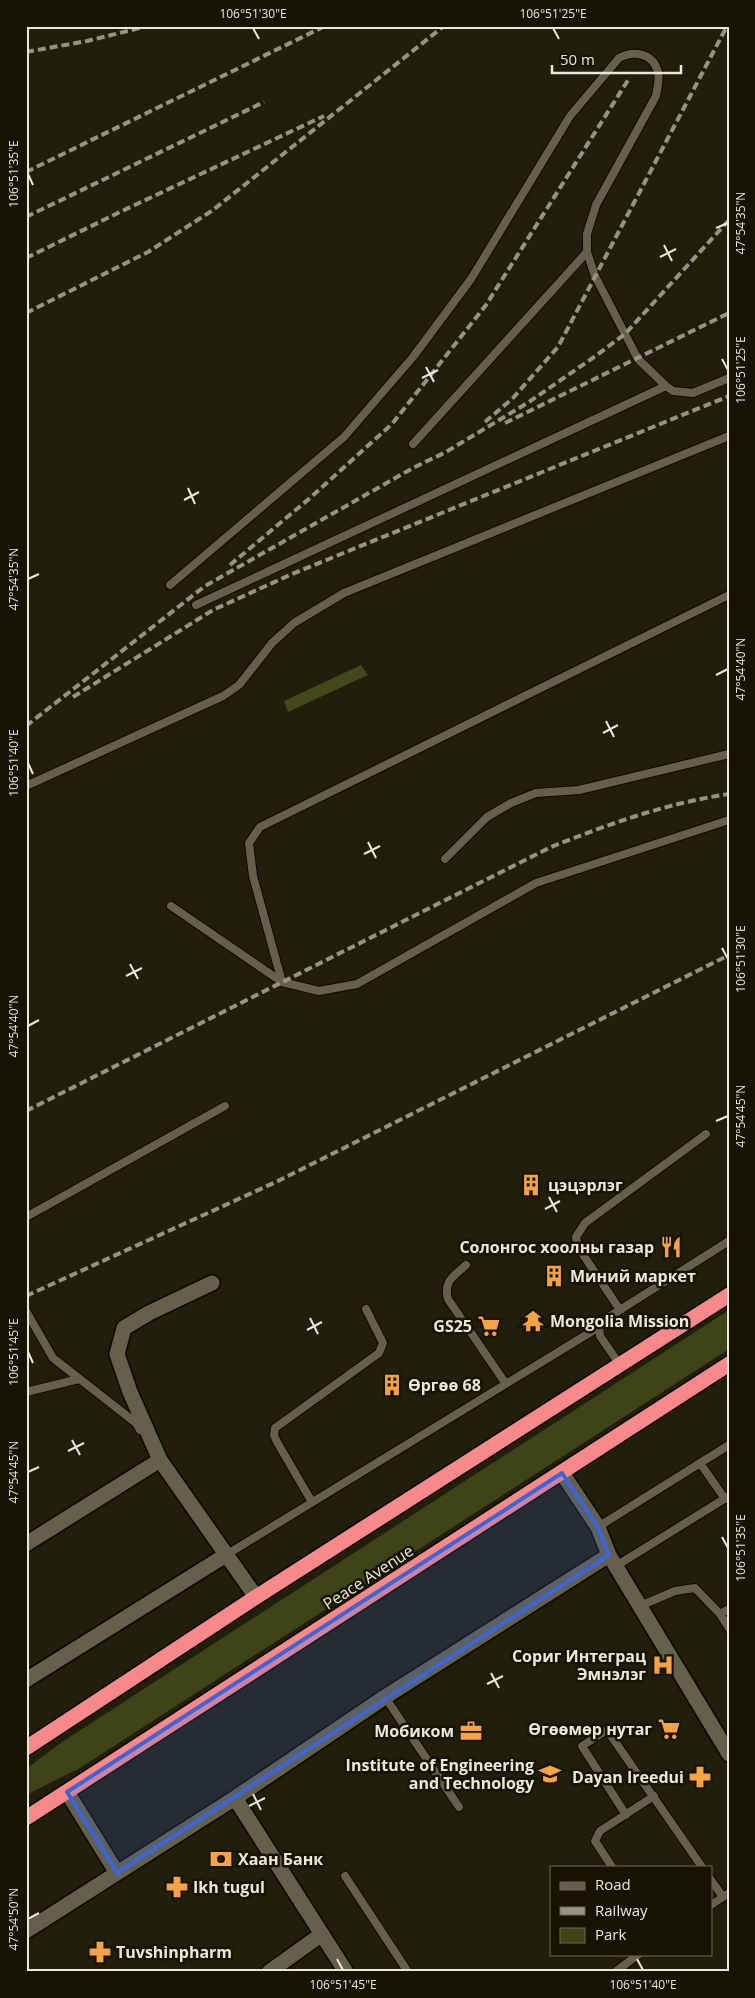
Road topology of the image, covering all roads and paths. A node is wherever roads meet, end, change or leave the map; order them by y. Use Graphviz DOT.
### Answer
graph roads {
  1 [pos="587,252"];
  2 [pos="729,378"];
  3 [pos="666,386"];
  4 [pos="729,436"];
  5 [pos="413,444"];
  6 [pos="170,585"];
  7 [pos="729,596"];
  8 [pos="196,605"];
  9 [pos="729,754"];
  10 [pos="26,786"];
  11 [pos="729,820"];
  12 [pos="445,859"];
  13 [pos="171,906"];
  14 [pos="282,982"];
  15 [pos="225,1106"];
  16 [pos="706,1134"];
  17 [pos="26,1217"];
  18 [pos="729,1242"];
  19 [pos="466,1265"];
  20 [pos="212,1283"];
  21 [pos="729,1295"];
  22 [pos="366,1309"];
  23 [pos="26,1310"];
  24 [pos="620,1310"];
  25 [pos="599,1327"];
  26 [pos="729,1364"];
  27 [pos="620,1365"];
  28 [pos="79,1379"];
  29 [pos="506,1384"];
  30 [pos="26,1392"];
  31 [pos="729,1445"];
  32 [pos="160,1460"];
  33 [pos="700,1463"];
  34 [pos="562,1473"];
  35 [pos="727,1498"];
  36 [pos="312,1502"];
  37 [pos="598,1527"];
  38 [pos="26,1544"];
  39 [pos="226,1555"];
  40 [pos="612,1561"];
  41 [pos="256,1597"];
  42 [pos="640,1606"];
  43 [pos="729,1609"];
  44 [pos="720,1614"];
  45 [pos="729,1628"];
  46 [pos="26,1680"];
  47 [pos="385,1697"];
  48 [pos="26,1748"];
  49 [pos="729,1754"];
  50 [pos="66,1792"];
  51 [pos="654,1796"];
  52 [pos="235,1798"];
  53 [pos="459,1807"];
  54 [pos="626,1815"];
  55 [pos="26,1818"];
  56 [pos="611,1866"];
  57 [pos="701,1866"];
  58 [pos="117,1873"];
  59 [pos="345,1876"];
  60 [pos="712,1881"];
  61 [pos="726,1895"];
  62 [pos="712,1903"];
  63 [pos="26,1931"];
  64 [pos="322,1934"];
  65 [pos="636,1956"];
  66 [pos="616,1971"];
  67 [pos="268,1972"];
  68 [pos="346,1972"];
  69 [pos="408,1972"];
  1 -- 3 [label="lane"];
  1 -- 5 [label="lane"];
  1 -- 6 [label="lane"];
  2 -- 3 [label="lane"];
  3 -- 8 [label="lane"];
  4 -- 10 [label="lane"];
  7 -- 14 [label="lane"];
  9 -- 12 [label="lane"];
  11 -- 14 [label="lane"];
  13 -- 14 [label="lane"];
  15 -- 17 [label="lane"];
  16 -- 24 [label="lane"];
  18 -- 24 [label="lane"];
  19 -- 29 [label="lane"];
  20 -- 32 [label="street"];
  21 -- 27 [label="highway"];
  22 -- 36 [label="lane"];
  23 -- 28 [label="lane"];
  24 -- 25 [label="lane"];
  25 -- 27 [label="lane"];
  25 -- 29 [label="lane"];
  26 -- 34 [label="highway, Peace Avenue"];
  27 -- 41 [label="highway"];
  28 -- 30 [label="lane"];
  28 -- 32 [label="lane"];
  29 -- 36 [label="lane"];
  31 -- 33 [label="lane"];
  32 -- 38 [label="street"];
  32 -- 39 [label="street"];
  33 -- 35 [label="lane"];
  33 -- 37 [label="lane"];
  34 -- 37 [label="street"];
  34 -- 50 [label="highway, Peace Avenue"];
  35 -- 40 [label="lane"];
  36 -- 39 [label="lane"];
  37 -- 40 [label="street"];
  39 -- 41 [label="street"];
  39 -- 46 [label="street"];
  40 -- 42 [label="street"];
  40 -- 47 [label="street"];
  41 -- 48 [label="highway"];
  42 -- 44 [label="lane"];
  42 -- 49 [label="street"];
  43 -- 44 [label="lane"];
  44 -- 45 [label="lane"];
  47 -- 52 [label="street"];
  47 -- 53 [label="lane"];
  50 -- 55 [label="highway, Peace Avenue"];
  50 -- 58 [label="street"];
  51 -- 54 [label="lane"];
  51 -- 54 [label="lane"];
  51 -- 57 [label="lane"];
  52 -- 58 [label="street"];
  52 -- 64 [label="street"];
  54 -- 56 [label="lane"];
  58 -- 63 [label="street"];
  59 -- 69 [label="lane"];
  60 -- 61 [label="lane"];
  61 -- 62 [label="lane"];
  64 -- 67 [label="street"];
  64 -- 68 [label="street"];
  65 -- 66 [label="lane"];
}
